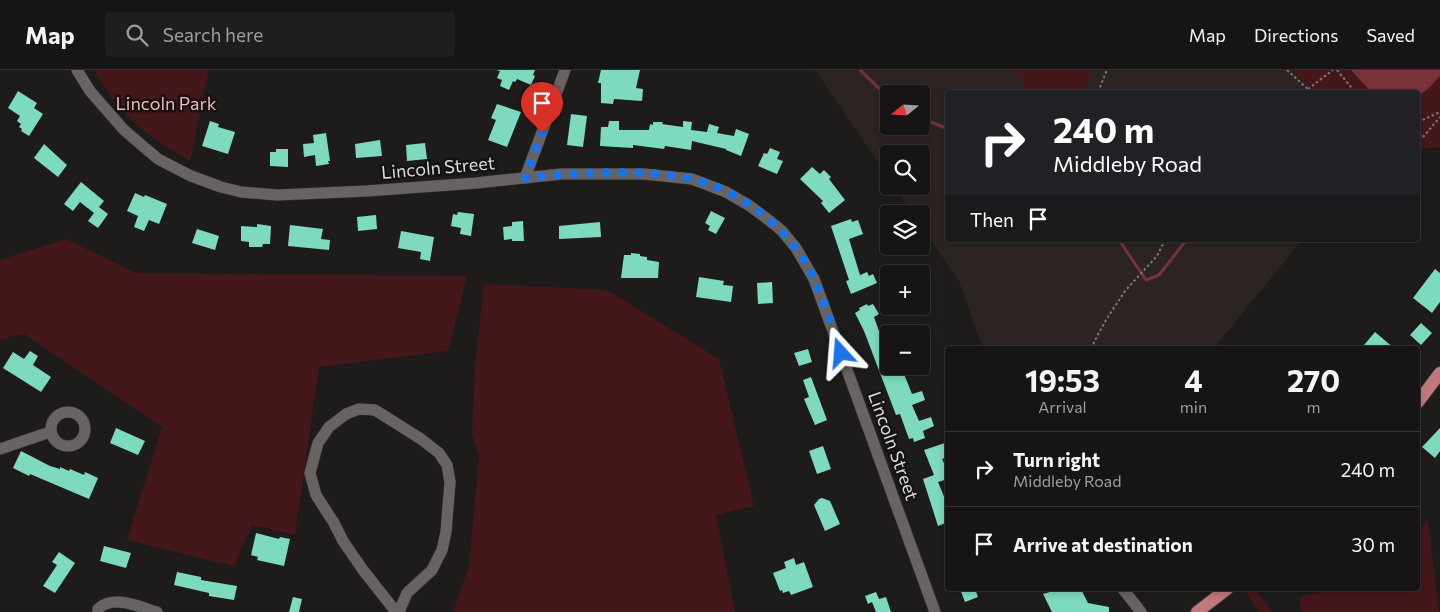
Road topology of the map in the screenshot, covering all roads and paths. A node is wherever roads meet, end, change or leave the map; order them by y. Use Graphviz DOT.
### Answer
graph roads {
  1 [pos="77,70"];
  2 [pos="565,70"];
  3 [pos="1108,70"];
  4 [pos="1287,70"];
  5 [pos="1333,70"];
  6 [pos="1337,70"];
  7 [pos="1099,90"];
  8 [pos="1307,90"];
  9 [pos="1353,90"];
  10 [pos="1440,112"];
  11 [pos="1440,117"];
  12 [pos="1420,121"];
  13 [pos="1420,138"];
  14 [pos="525,178"];
  15 [pos="1165,242"];
  16 [pos="1093,346"];
  17 [pos="1440,373"];
  18 [pos="1420,399"];
  19 [pos="50,432"];
  20 [pos="0,449"];
  21 [pos="1125,591"];
  22 [pos="1224,591"];
  23 [pos="100,608"];
  24 [pos="157,612"];
  25 [pos="398,612"];
  26 [pos="935,612"];
  27 [pos="1141,612"];
  28 [pos="1197,612"];
  1 -- 14 [label="street, Lincoln Street"];
  2 -- 14 [label="street"];
  3 -- 7 [label="path"];
  4 -- 8 [label="path"];
  5 -- 8 [label="path"];
  6 -- 9 [label="path"];
  10 -- 12 [label="path"];
  11 -- 13 [label="path"];
  14 -- 26 [label="street, Lincoln Street"];
  15 -- 16 [label="path"];
  17 -- 18 [label="main road"];
  19 -- 20 [label="street"];
  21 -- 27 [label="street"];
  22 -- 28 [label="main road"];
  23 -- 24 [label="street"];
  25 -- 25 [label="street"];
}
